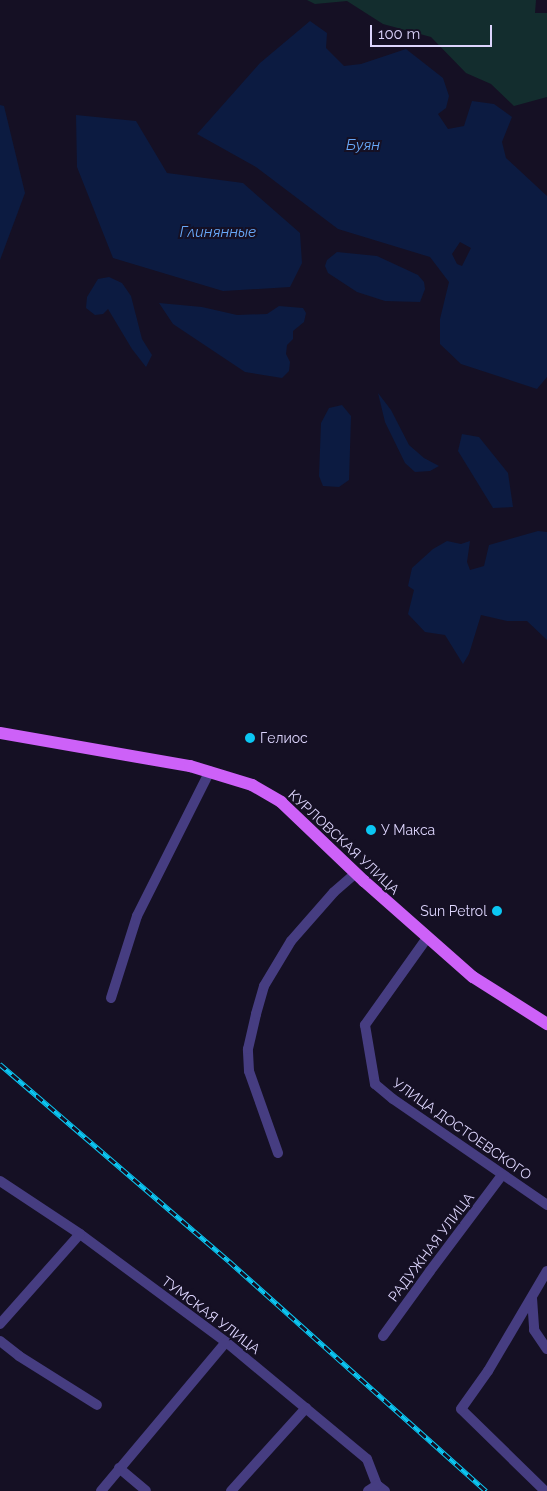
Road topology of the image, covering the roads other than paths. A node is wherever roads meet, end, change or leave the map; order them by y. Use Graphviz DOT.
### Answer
graph roads {
  1 [pos="0,733"];
  2 [pos="210,771"];
  3 [pos="356,874"];
  4 [pos="427,938"];
  5 [pos="111,998"];
  6 [pos="547,1024"];
  7 [pos="278,1153"];
  8 [pos="502,1175"];
  9 [pos="0,1181"];
  10 [pos="547,1205"];
  11 [pos="80,1234"];
  12 [pos="547,1271"];
  13 [pos="532,1298"];
  14 [pos="0,1324"];
  15 [pos="383,1336"];
  16 [pos="0,1341"];
  17 [pos="226,1342"];
  18 [pos="547,1349"];
  19 [pos="97,1405"];
  20 [pos="306,1408"];
  21 [pos="119,1468"];
  22 [pos="381,1488"];
  23 [pos="101,1491"];
  24 [pos="146,1491"];
  25 [pos="231,1491"];
  26 [pos="368,1491"];
  27 [pos="544,1491"];
  1 -- 2 [label="main road, КУРЛОВСКАЯ УЛИЦА"];
  2 -- 3 [label="main road, КУРЛОВСКАЯ УЛИЦА"];
  2 -- 5 [label="street"];
  3 -- 4 [label="main road, КУРЛОВСКАЯ УЛИЦА"];
  3 -- 7 [label="street"];
  4 -- 6 [label="main road, КУРЛОВСКАЯ УЛИЦА"];
  4 -- 8 [label="street, УЛИЦА ДОСТОЕВСКОГО"];
  8 -- 10 [label="street, УЛИЦА ДОСТОЕВСКОГО"];
  8 -- 15 [label="street, РАДУЖНАЯ УЛИЦА"];
  9 -- 11 [label="street, ТУМСКАЯ УЛИЦА"];
  11 -- 14 [label="street"];
  11 -- 17 [label="street, ТУМСКАЯ УЛИЦА"];
  12 -- 13 [label="street"];
  13 -- 18 [label="street"];
  13 -- 27 [label="street"];
  16 -- 19 [label="street"];
  17 -- 20 [label="street, ТУМСКАЯ УЛИЦА"];
  17 -- 21 [label="street"];
  20 -- 22 [label="street, ТУМСКАЯ УЛИЦА"];
  20 -- 25 [label="street"];
  21 -- 23 [label="street"];
  21 -- 24 [label="street"];
  22 -- 26 [label="street"];
}
